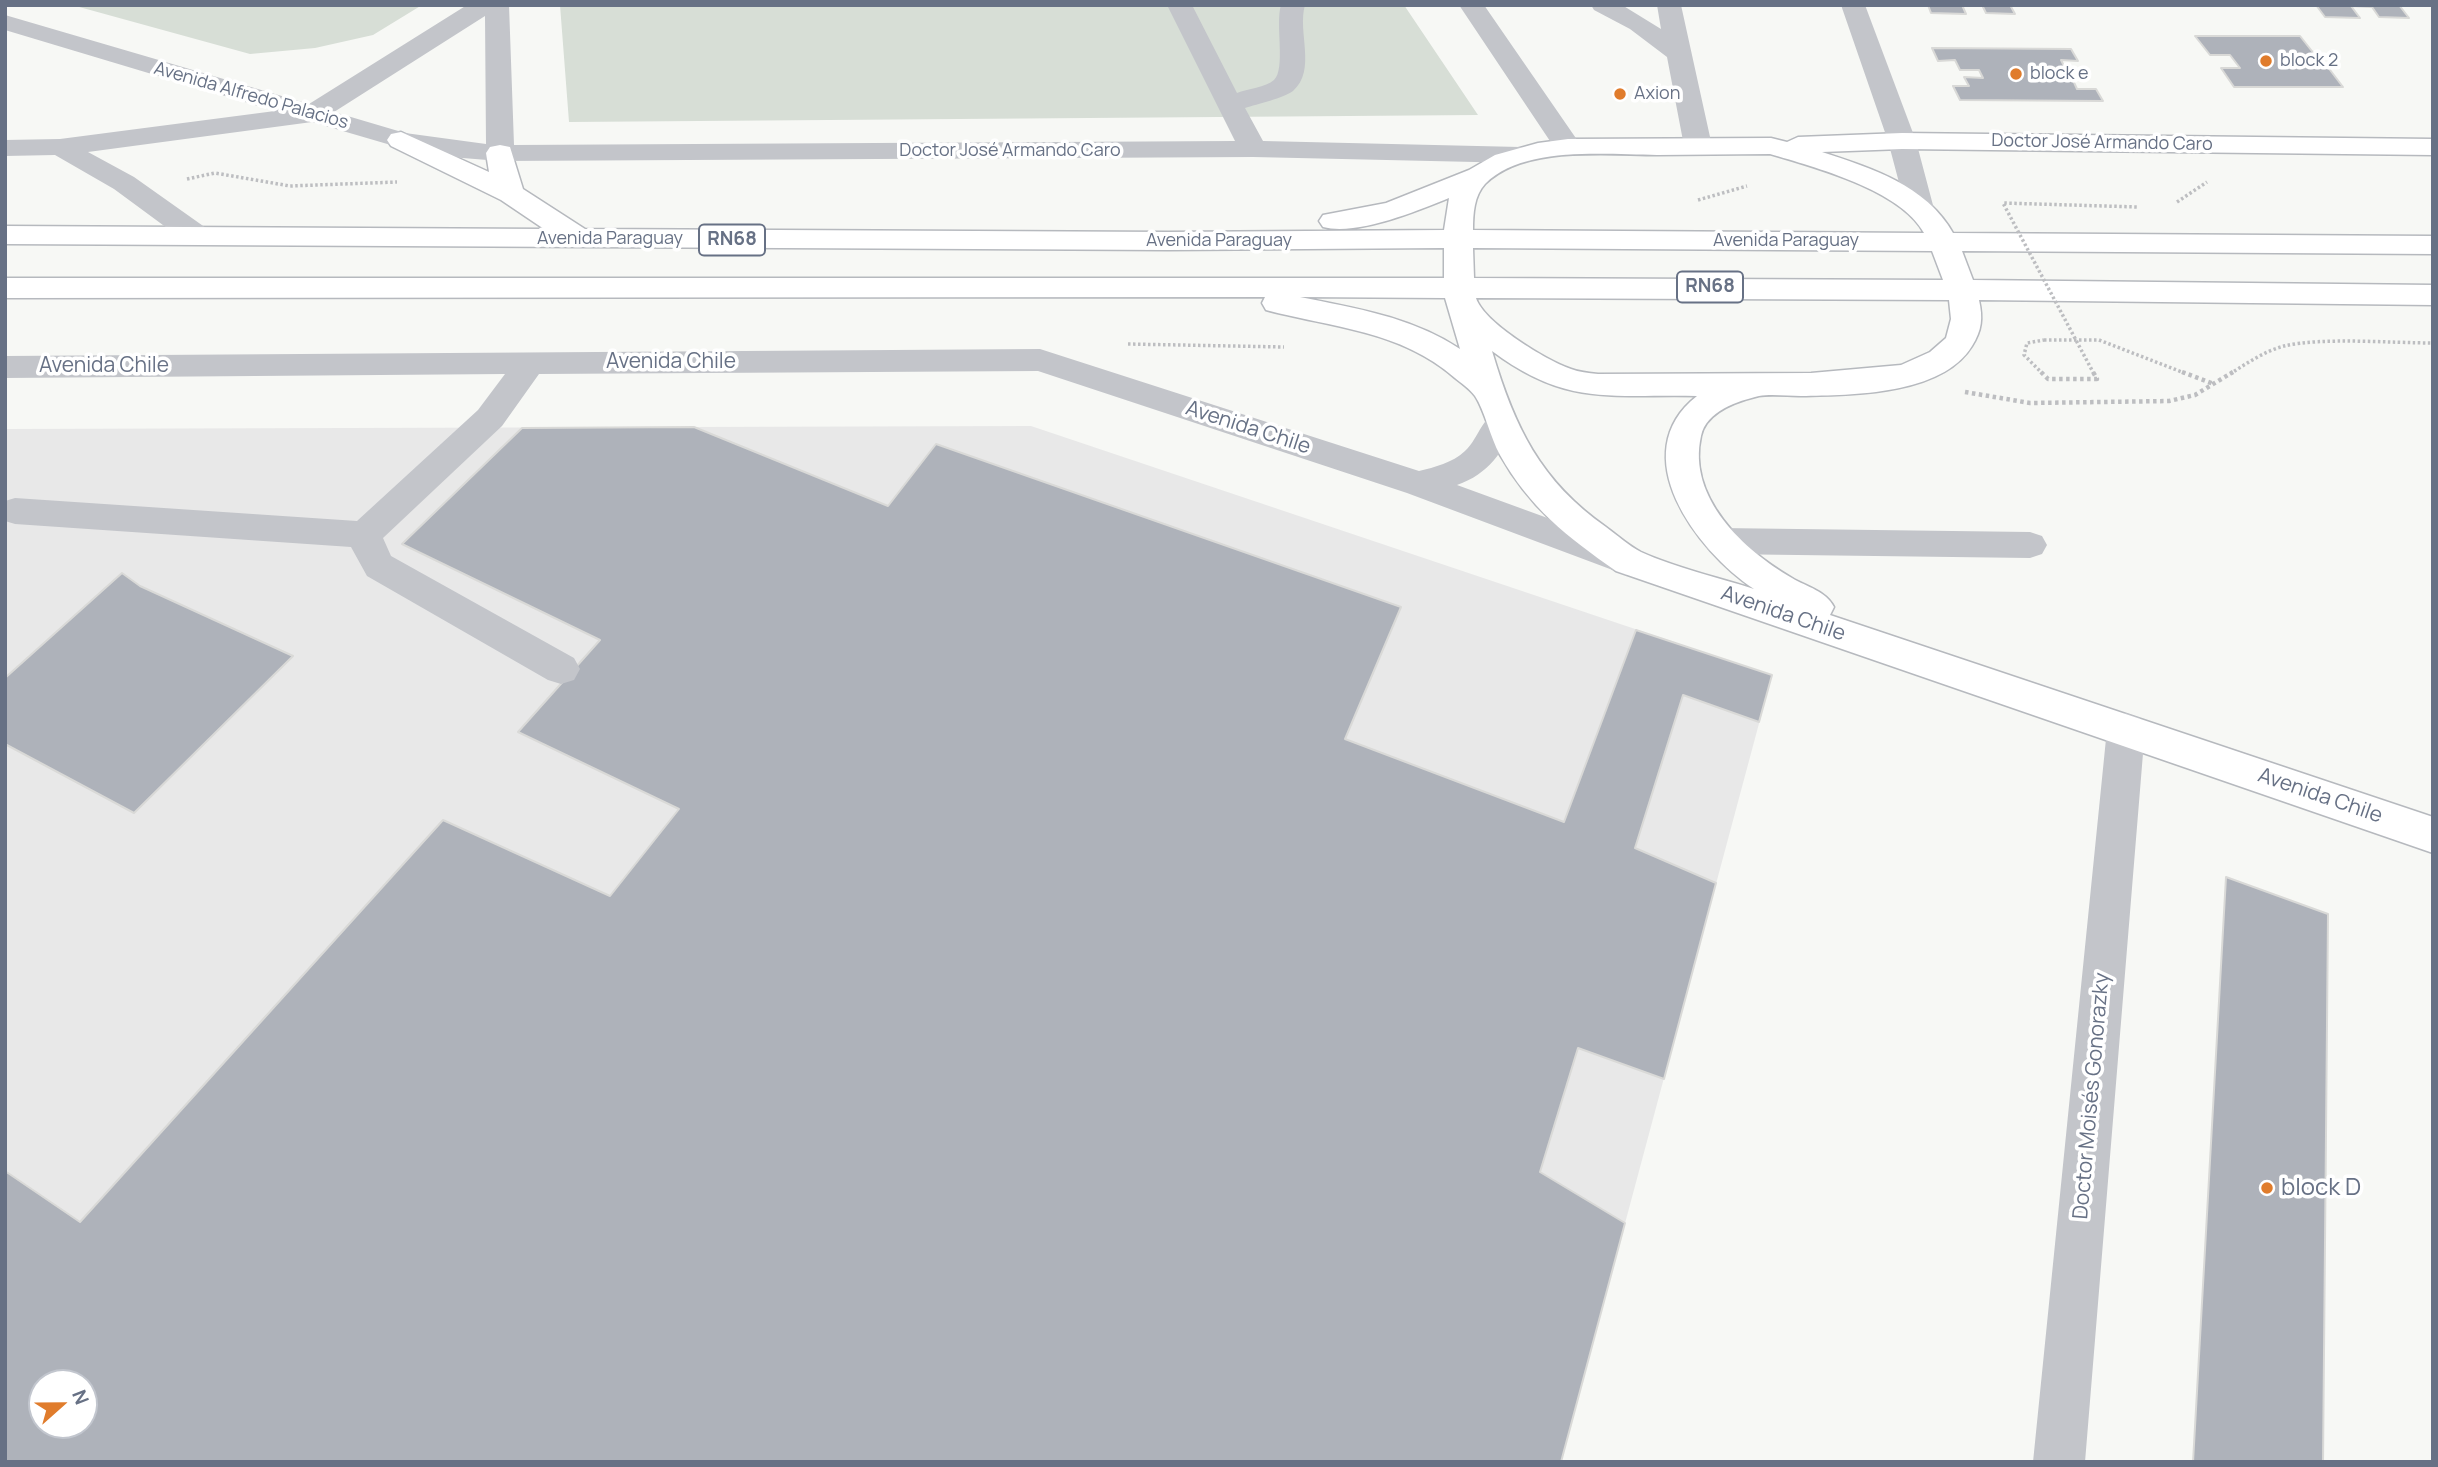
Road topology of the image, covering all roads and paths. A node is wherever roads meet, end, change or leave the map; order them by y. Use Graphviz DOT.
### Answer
graph roads {
  1 [pos="485,5"];
  2 [pos="498,5"];
  3 [pos="1179,5"];
  4 [pos="1293,5"];
  5 [pos="1471,5"];
  6 [pos="1603,5"];
  7 [pos="1669,5"];
  8 [pos="1853,5"];
  9 [pos="5,22"];
  10 [pos="1678,53"];
  11 [pos="1230,104"];
  12 [pos="312,114"];
  13 [pos="401,140"];
  14 [pos="1902,141"];
  15 [pos="1568,146"];
  16 [pos="1698,146"];
  17 [pos="1771,146"];
  18 [pos="60,147"];
  19 [pos="2433,147"];
  20 [pos="5,148"];
  21 [pos="1253,149"];
  22 [pos="500,153"];
  23 [pos="1520,155"];
  24 [pos="1477,176"];
  25 [pos="2211,180"];
  26 [pos="511,194"];
  27 [pos="2166,204"];
  28 [pos="2138,207"];
  29 [pos="1920,209"];
  30 [pos="5,235"];
  31 [pos="196,235"];
  32 [pos="580,239"];
  33 [pos="1458,239"];
  34 [pos="1168,242"];
  35 [pos="1944,243"];
  36 [pos="2433,245"];
  37 [pos="5,288"];
  38 [pos="1961,288"];
  39 [pos="1214,289"];
  40 [pos="2433,295"];
  41 [pos="1462,297"];
  42 [pos="2433,343"];
  43 [pos="1117,344"];
  44 [pos="1296,348"];
  45 [pos="530,363"];
  46 [pos="5,367"];
  47 [pos="1910,374"];
  48 [pos="2215,384"];
  49 [pos="1764,385"];
  50 [pos="1488,390"];
  51 [pos="1500,424"];
  52 [pos="1419,484"];
  53 [pos="15,511"];
  54 [pos="365,535"];
  55 [pos="1720,541"];
  56 [pos="2030,545"];
  57 [pos="1628,561"];
  58 [pos="561,669"];
  59 [pos="1955,672"];
  60 [pos="2126,729"];
  61 [pos="2433,835"];
  62 [pos="2059,1462"];
  1 -- 12 [label="street"];
  2 -- 22 [label="street"];
  3 -- 11 [label="street"];
  4 -- 11 [label="street"];
  5 -- 15 [label="street"];
  6 -- 10 [label="street"];
  7 -- 10 [label="street"];
  8 -- 14 [label="street"];
  9 -- 12 [label="street, Avenida Alfredo Palacios"];
  10 -- 16 [label="street"];
  11 -- 21 [label="street"];
  12 -- 13 [label="street, Avenida Alfredo Palacios"];
  12 -- 18 [label="street"];
  13 -- 22 [label="street, Avenida Alfredo Palacios"];
  13 -- 26 [label="main road"];
  14 -- 17 [label="main road, Doctor José Armando Caro"];
  14 -- 19 [label="main road, Doctor José Armando Caro"];
  14 -- 29 [label="street"];
  15 -- 16 [label="main road, Doctor José Armando Caro"];
  15 -- 23 [label="main road, Doctor José Armando Caro"];
  16 -- 17 [label="main road, Doctor José Armando Caro"];
  17 -- 29 [label="main road"];
  18 -- 20 [label="street"];
  18 -- 31 [label="street"];
  21 -- 22 [label="street, Doctor José Armando Caro"];
  21 -- 23 [label="street, Doctor José Armando Caro"];
  22 -- 26 [label="main road"];
  23 -- 24 [label="main road, Doctor José Armando Caro"];
  24 -- 33 [label="main road"];
  24 -- 34 [label="main road, Doctor José Armando Caro"];
  25 -- 27 [label="path"];
  26 -- 32 [label="main road"];
  28 -- 48 [label="path, bridge"];
  29 -- 35 [label="main road"];
  30 -- 31 [label="main road, Avenida Paraguay / RN68"];
  31 -- 32 [label="main road, Avenida Paraguay / RN68"];
  32 -- 34 [label="main road, Avenida Paraguay / RN68"];
  33 -- 34 [label="main road, Avenida Paraguay / RN68"];
  33 -- 35 [label="main road, Avenida Paraguay / RN68"];
  33 -- 41 [label="main road"];
  35 -- 36 [label="main road, Avenida Paraguay / RN68"];
  35 -- 38 [label="main road"];
  37 -- 39 [label="main road, RN68"];
  38 -- 40 [label="main road, RN68"];
  38 -- 41 [label="main road, RN68"];
  38 -- 47 [label="main road"];
  39 -- 41 [label="main road, RN68"];
  39 -- 50 [label="main road"];
  41 -- 49 [label="main road"];
  41 -- 50 [label="main road"];
  42 -- 48 [label="path"];
  43 -- 44 [label="path"];
  45 -- 46 [label="street, Avenida Chile"];
  45 -- 52 [label="street, Avenida Chile"];
  45 -- 54 [label="street"];
  47 -- 48 [label="path"];
  47 -- 49 [label="main road"];
  49 -- 55 [label="main road"];
  50 -- 51 [label="main road"];
  51 -- 52 [label="street"];
  51 -- 57 [label="main road"];
  52 -- 57 [label="street, Avenida Chile"];
  53 -- 54 [label="street"];
  54 -- 58 [label="street"];
  55 -- 56 [label="street"];
  55 -- 59 [label="main road"];
  57 -- 59 [label="main road, Avenida Chile"];
  59 -- 60 [label="main road, Avenida Chile"];
  60 -- 61 [label="main road, Avenida Chile"];
  60 -- 62 [label="street, Doctor Moisés Gonorazky"];
}
